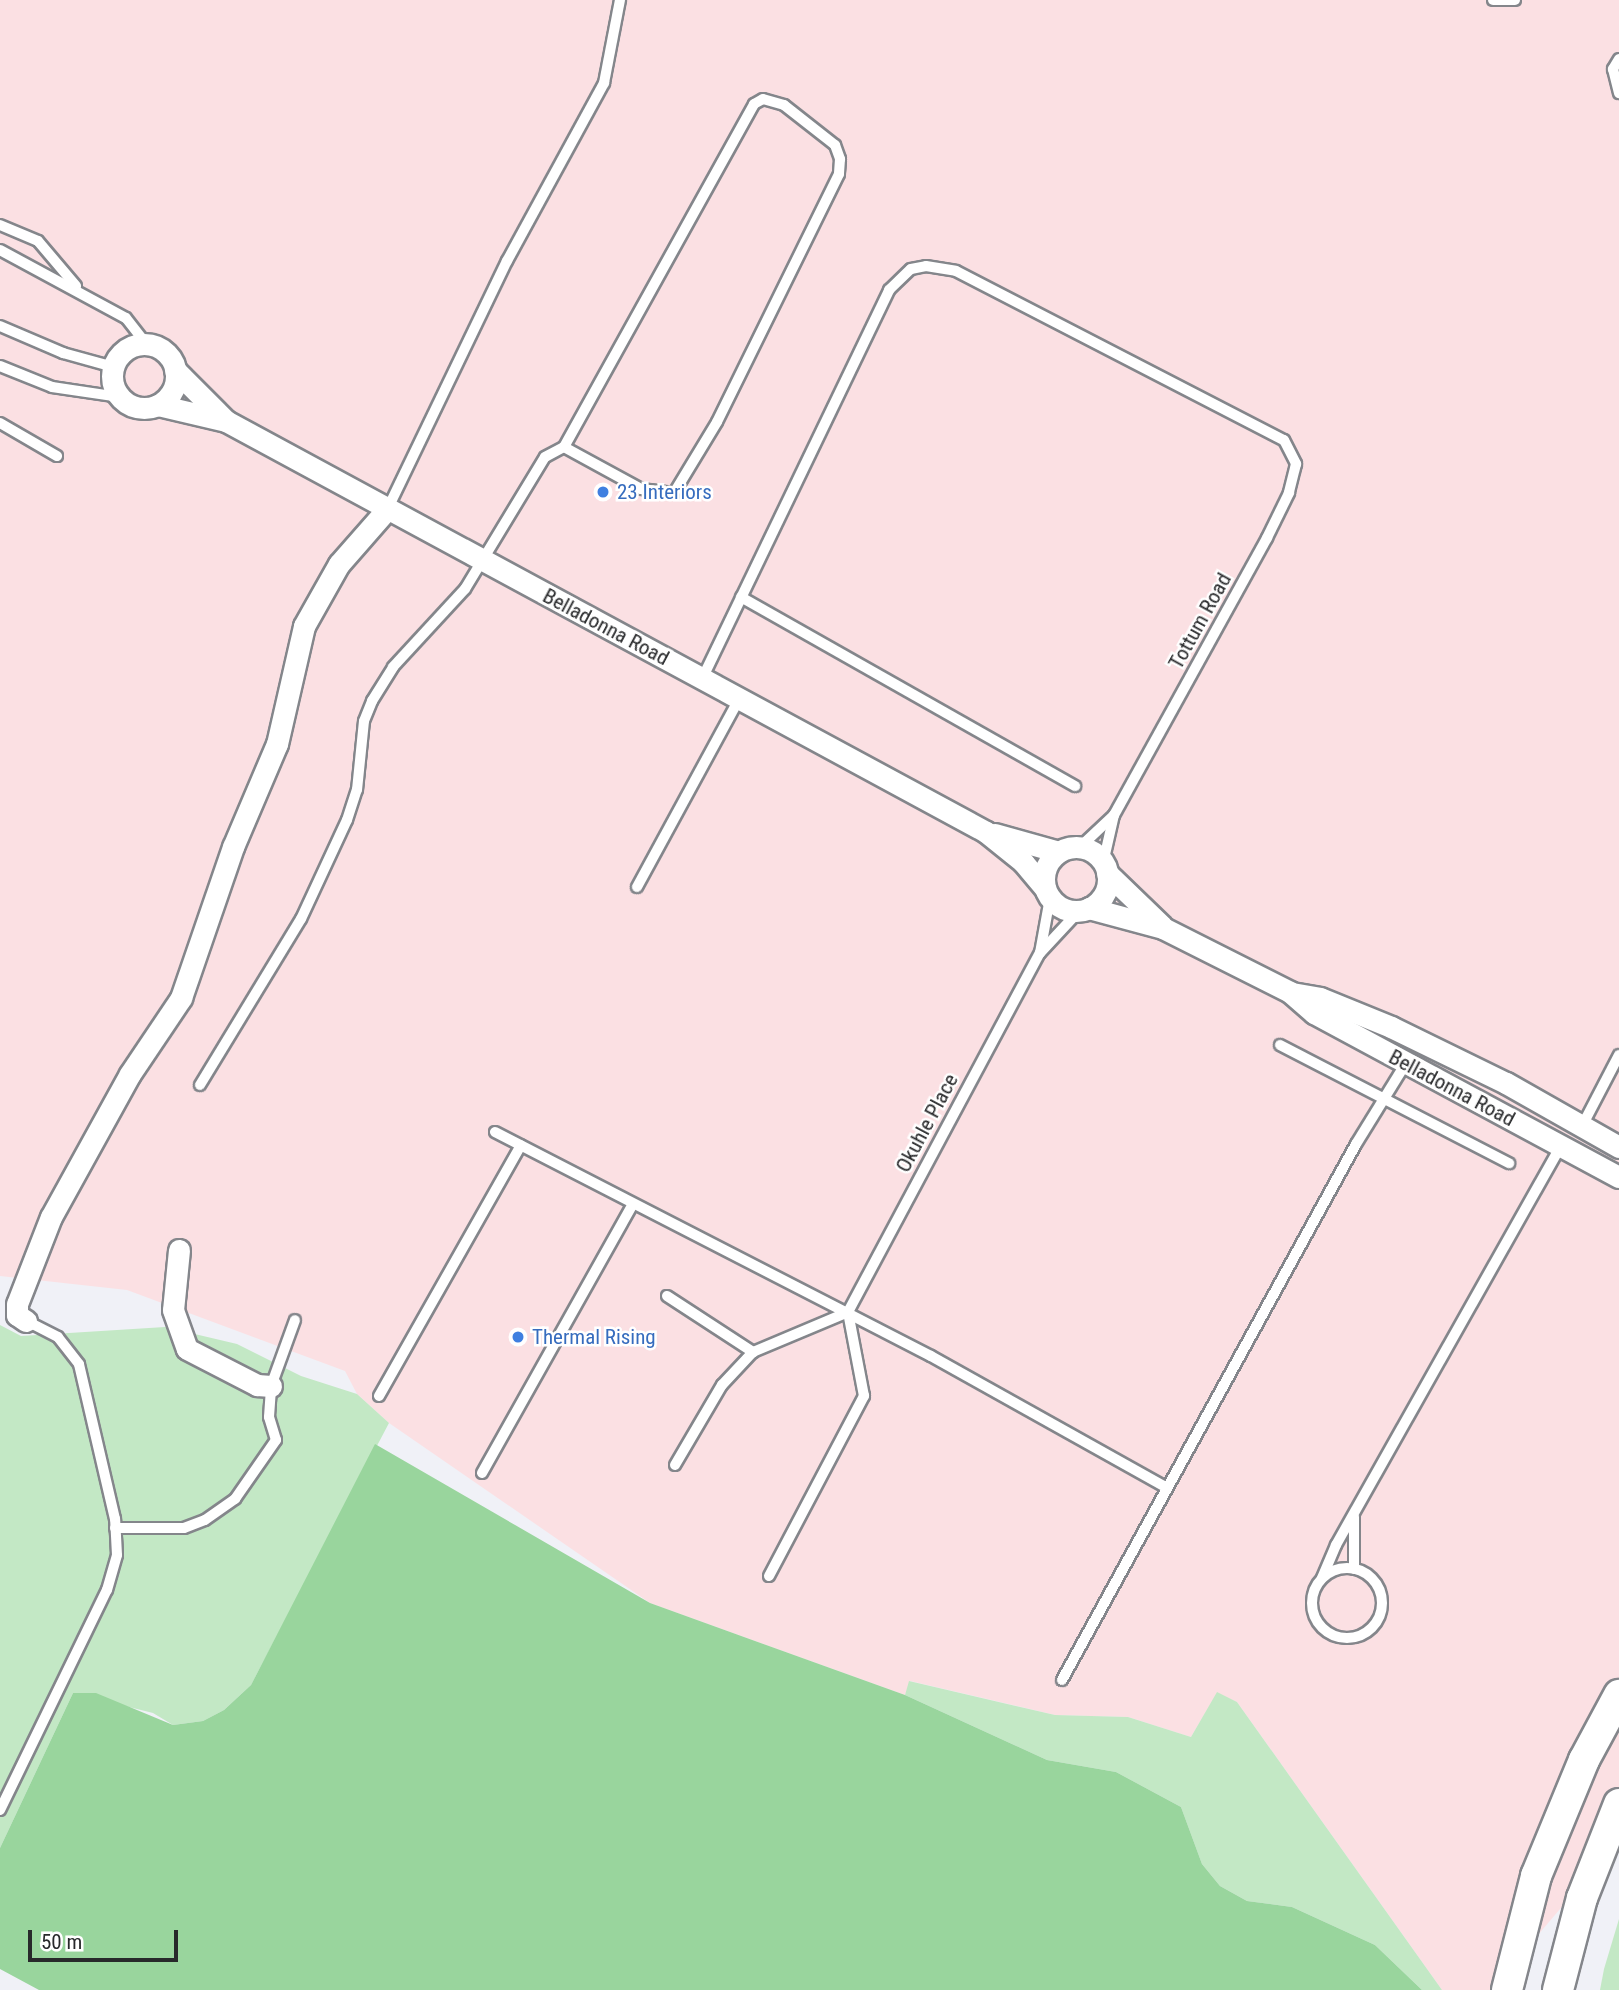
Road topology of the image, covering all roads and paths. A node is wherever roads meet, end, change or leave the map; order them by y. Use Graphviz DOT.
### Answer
graph roads {
  1 [pos="620,0"];
  2 [pos="1493,0"];
  3 [pos="1515,0"];
  4 [pos="1619,59"];
  5 [pos="1619,93"];
  6 [pos="0,225"];
  7 [pos="0,250"];
  8 [pos="77,288"];
  9 [pos="0,326"];
  10 [pos="146,344"];
  11 [pos="0,366"];
  12 [pos="114,367"];
  13 [pos="175,370"];
  14 [pos="120,397"];
  15 [pos="158,405"];
  16 [pos="226,421"];
  17 [pos="0,423"];
  18 [pos="564,447"];
  19 [pos="57,456"];
  20 [pos="388,508"];
  21 [pos="483,560"];
  22 [pos="741,597"];
  23 [pos="702,679"];
  24 [pos="739,699"];
  25 [pos="1075,786"];
  26 [pos="1114,815"];
  27 [pos="986,832"];
  28 [pos="1069,850"];
  29 [pos="1105,868"];
  30 [pos="637,887"];
  31 [pos="1047,893"];
  32 [pos="1084,910"];
  33 [pos="1163,928"];
  34 [pos="1040,953"];
  35 [pos="1290,992"];
  36 [pos="1280,1045"];
  37 [pos="1619,1055"];
  38 [pos="1406,1063"];
  39 [pos="1614,1075"];
  40 [pos="200,1085"];
  41 [pos="1385,1096"];
  42 [pos="1581,1126"];
  43 [pos="495,1132"];
  44 [pos="521,1145"];
  45 [pos="1561,1145"];
  46 [pos="1619,1147"];
  47 [pos="1508,1163"];
  48 [pos="1619,1177"];
  49 [pos="633,1204"];
  50 [pos="179,1250"];
  51 [pos="667,1296"];
  52 [pos="848,1312"];
  53 [pos="295,1320"];
  54 [pos="26,1321"];
  55 [pos="754,1352"];
  56 [pos="271,1386"];
  57 [pos="379,1396"];
  58 [pos="675,1465"];
  59 [pos="482,1474"];
  60 [pos="1167,1488"];
  61 [pos="1354,1517"];
  62 [pos="115,1528"];
  63 [pos="1354,1569"];
  64 [pos="769,1576"];
  65 [pos="1321,1578"];
  66 [pos="1062,1680"];
  67 [pos="1619,1695"];
  68 [pos="1619,1804"];
  69 [pos="0,1810"];
  70 [pos="1507,1990"];
  71 [pos="1558,1990"];
  1 -- 20 [label="lane"];
  2 -- 3 [label="lane"];
  4 -- 5 [label="lane"];
  6 -- 8 [label="lane"];
  7 -- 8 [label="lane"];
  8 -- 10 [label="lane"];
  9 -- 12 [label="lane"];
  10 -- 12 [label="street"];
  10 -- 13 [label="street, Belladonna Road"];
  11 -- 14 [label="lane"];
  12 -- 14 [label="street"];
  13 -- 15 [label="street"];
  13 -- 16 [label="street, Belladonna Road"];
  14 -- 15 [label="street, Belladonna Road"];
  15 -- 16 [label="street, Belladonna Road"];
  16 -- 20 [label="street, Belladonna Road"];
  17 -- 19 [label="lane"];
  18 -- 18 [label="lane"];
  18 -- 21 [label="lane"];
  20 -- 21 [label="street, Belladonna Road"];
  20 -- 54 [label="street"];
  21 -- 23 [label="street, Belladonna Road"];
  21 -- 40 [label="lane"];
  22 -- 23 [label="lane"];
  22 -- 25 [label="lane"];
  22 -- 26 [label="lane, Tottum Road"];
  23 -- 24 [label="street, Belladonna Road"];
  24 -- 27 [label="street, Belladonna Road"];
  24 -- 30 [label="lane"];
  26 -- 28 [label="lane, Tottum Road"];
  26 -- 29 [label="lane, Tottum Road"];
  27 -- 28 [label="street, Belladonna Road"];
  27 -- 31 [label="street, Belladonna Road"];
  28 -- 29 [label="street, Belladonna Road"];
  28 -- 31 [label="street"];
  29 -- 32 [label="street"];
  29 -- 33 [label="street, Belladonna Road"];
  31 -- 32 [label="street, Belladonna Road"];
  31 -- 34 [label="lane, Okuhle Place"];
  32 -- 33 [label="street, Belladonna Road"];
  32 -- 34 [label="lane, Okuhle Place"];
  33 -- 35 [label="street, Belladonna Road"];
  34 -- 52 [label="lane, Okuhle Place"];
  35 -- 38 [label="street, Belladonna Road"];
  35 -- 42 [label="street, Belladonna Road"];
  36 -- 41 [label="lane"];
  37 -- 39 [label="lane"];
  38 -- 41 [label="lane"];
  38 -- 45 [label="street, Belladonna Road"];
  39 -- 42 [label="lane"];
  41 -- 47 [label="lane"];
  41 -- 60 [label="lane"];
  42 -- 46 [label="street, Belladonna Road"];
  43 -- 44 [label="lane"];
  44 -- 49 [label="lane"];
  44 -- 57 [label="lane"];
  45 -- 48 [label="street, Belladonna Road"];
  45 -- 61 [label="lane"];
  49 -- 52 [label="lane"];
  49 -- 59 [label="lane"];
  50 -- 56 [label="street"];
  51 -- 55 [label="lane"];
  52 -- 55 [label="lane"];
  52 -- 60 [label="lane"];
  52 -- 64 [label="lane"];
  53 -- 56 [label="lane"];
  54 -- 62 [label="lane"];
  55 -- 58 [label="lane"];
  56 -- 62 [label="lane"];
  60 -- 66 [label="lane"];
  61 -- 63 [label="lane"];
  61 -- 65 [label="lane"];
  62 -- 69 [label="lane"];
  63 -- 65 [label="lane"];
  63 -- 65 [label="lane"];
  67 -- 70 [label="street"];
  68 -- 71 [label="street"];
}
